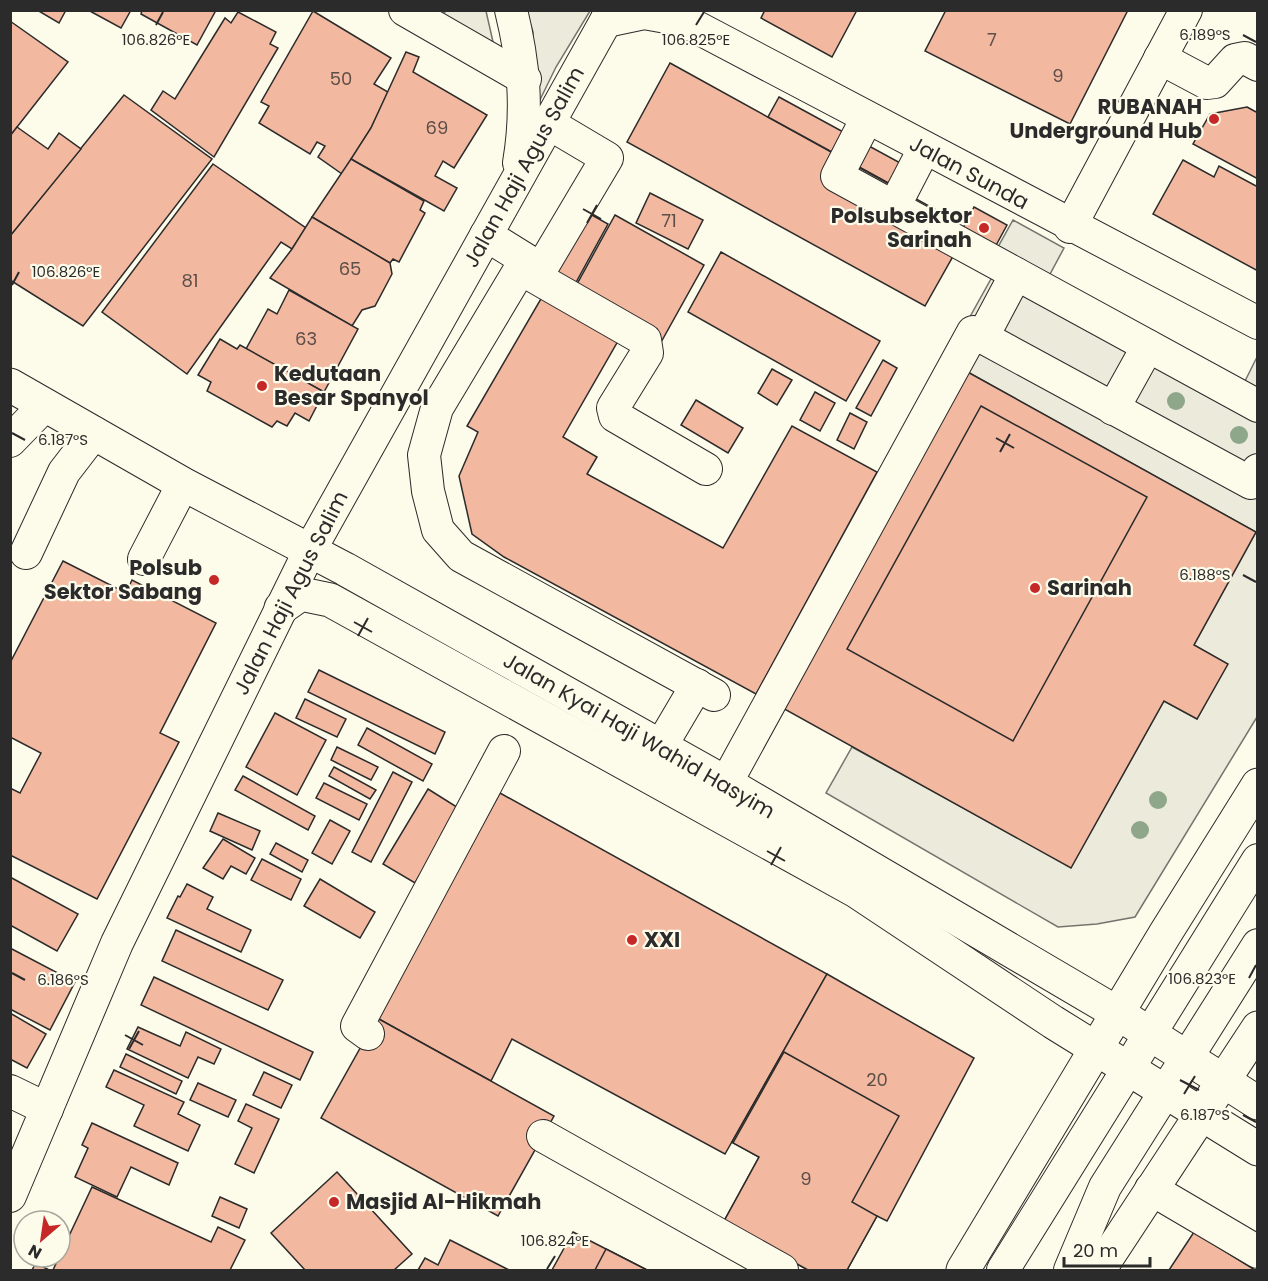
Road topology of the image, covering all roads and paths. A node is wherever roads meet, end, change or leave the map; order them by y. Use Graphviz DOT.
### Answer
graph roads {
  1 [pos="511,10"];
  2 [pos="1186,10"];
  3 [pos="414,12"];
  4 [pos="680,15"];
  5 [pos="609,16"];
  6 [pos="1161,58"];
  7 [pos="1257,64"];
  8 [pos="525,79"];
  9 [pos="548,123"];
  10 [pos="876,123"];
  11 [pos="920,147"];
  12 [pos="516,181"];
  13 [pos="890,205"];
  14 [pos="1071,227"];
  15 [pos="486,236"];
  16 [pos="1016,274"];
  17 [pos="1257,323"];
  18 [pos="982,338"];
  19 [pos="1148,346"];
  20 [pos="10,385"];
  21 [pos="45,405"];
  22 [pos="1257,406"];
  23 [pos="1113,409"];
  24 [pos="388,410"];
  25 [pos="94,433"];
  26 [pos="429,434"];
  27 [pos="10,441"];
  28 [pos="706,469"];
  29 [pos="1257,470"];
  30 [pos="183,484"];
  31 [pos="310,550"];
  32 [pos="26,553"];
  33 [pos="144,559"];
  34 [pos="281,608"];
  35 [pos="661,746"];
  36 [pos="504,751"];
  37 [pos="726,783"];
  38 [pos="1257,785"];
  39 [pos="1257,860"];
  40 [pos="1257,945"];
  41 [pos="1119,1014"];
  42 [pos="1257,1028"];
  43 [pos="1149,1033"];
  44 [pos="368,1034"];
  45 [pos="1097,1048"];
  46 [pos="1188,1058"];
  47 [pos="1128,1066"];
  48 [pos="1224,1081"];
  49 [pos="10,1091"];
  50 [pos="1166,1091"];
  51 [pos="1257,1102"];
  52 [pos="47,1109"];
  53 [pos="1202,1114"];
  54 [pos="543,1136"];
  55 [pos="1257,1149"];
  56 [pos="1151,1189"];
  57 [pos="10,1196"];
  58 [pos="1257,1252"];
  59 [pos="782,1270"];
  60 [pos="963,1270"];
  61 [pos="1003,1270"];
  62 [pos="1070,1270"];
  63 [pos="1099,1270"];
  1 -- 8 [label="street"];
  2 -- 6 [label="street"];
  3 -- 8 [label="street"];
  4 -- 5 [label="street, Jalan Sunda"];
  4 -- 10 [label="street, Jalan Sunda"];
  5 -- 9 [label="street, Jalan Haji Agus Salim"];
  6 -- 7 [label="street"];
  6 -- 14 [label="street"];
  8 -- 12 [label="street"];
  9 -- 12 [label="street, Jalan Haji Agus Salim"];
  9 -- 15 [label="street"];
  10 -- 11 [label="street, Jalan Sunda"];
  10 -- 13 [label="street"];
  11 -- 13 [label="street"];
  11 -- 14 [label="street, Jalan Sunda"];
  12 -- 15 [label="street, Jalan Haji Agus Salim"];
  13 -- 16 [label="street"];
  14 -- 17 [label="street, Jalan Sunda"];
  15 -- 24 [label="street, Jalan Haji Agus Salim"];
  16 -- 18 [label="street"];
  16 -- 19 [label="street"];
  18 -- 23 [label="street"];
  18 -- 37 [label="street"];
  19 -- 22 [label="street"];
  19 -- 23 [label="street"];
  20 -- 21 [label="main road, Jalan Kyai Haji Wahid Hasyim"];
  21 -- 25 [label="main road, Jalan Kyai Haji Wahid Hasyim"];
  21 -- 27 [label="street"];
  23 -- 29 [label="street"];
  24 -- 26 [label="street"];
  24 -- 31 [label="street, Jalan Haji Agus Salim"];
  25 -- 30 [label="main road, Jalan Kyai Haji Wahid Hasyim"];
  25 -- 32 [label="street"];
  26 -- 28 [label="street"];
  26 -- 35 [label="street"];
  30 -- 31 [label="main road, Jalan Kyai Haji Wahid Hasyim"];
  30 -- 33 [label="street"];
  31 -- 34 [label="street, Jalan Haji Agus Salim"];
  31 -- 35 [label="main road, Jalan Kyai Haji Wahid Hasyim"];
  34 -- 45 [label="main road, Jalan Kyai Haji Wahid Hasyim"];
  34 -- 52 [label="street, Jalan Haji Agus Salim"];
  35 -- 37 [label="main road, Jalan Kyai Haji Wahid Hasyim"];
  36 -- 44 [label="street"];
  37 -- 41 [label="main road, Jalan Kyai Haji Wahid Hasyim"];
  38 -- 41 [label="main road"];
  39 -- 43 [label="street"];
  40 -- 46 [label="street"];
  41 -- 43 [label="main road, Jalan Kyai Haji Wahid Hasyim"];
  41 -- 45 [label="main road"];
  42 -- 48 [label="main road"];
  43 -- 46 [label="main road, Jalan Kyai Haji Wahid Hasyim"];
  43 -- 47 [label="street"];
  45 -- 47 [label="main road, Jalan Kyai Haji Wahid Hasyim"];
  45 -- 60 [label="main road"];
  46 -- 48 [label="main road, Jalan Kyai Haji Wahid Hasyim"];
  46 -- 50 [label="street"];
  47 -- 50 [label="main road, Jalan Kyai Haji Wahid Hasyim"];
  47 -- 61 [label="street"];
  48 -- 51 [label="main road, Jalan Kyai Haji Wahid Hasyim"];
  48 -- 53 [label="main road"];
  49 -- 52 [label="street"];
  50 -- 53 [label="main road, Jalan Kyai Haji Wahid Hasyim"];
  50 -- 62 [label="street"];
  52 -- 57 [label="street, Jalan Haji Agus Salim"];
  53 -- 55 [label="main road, Jalan Kyai Haji Wahid Hasyim"];
  53 -- 56 [label="main road"];
  54 -- 59 [label="street"];
  56 -- 58 [label="street"];
  56 -- 63 [label="main road"];
}
